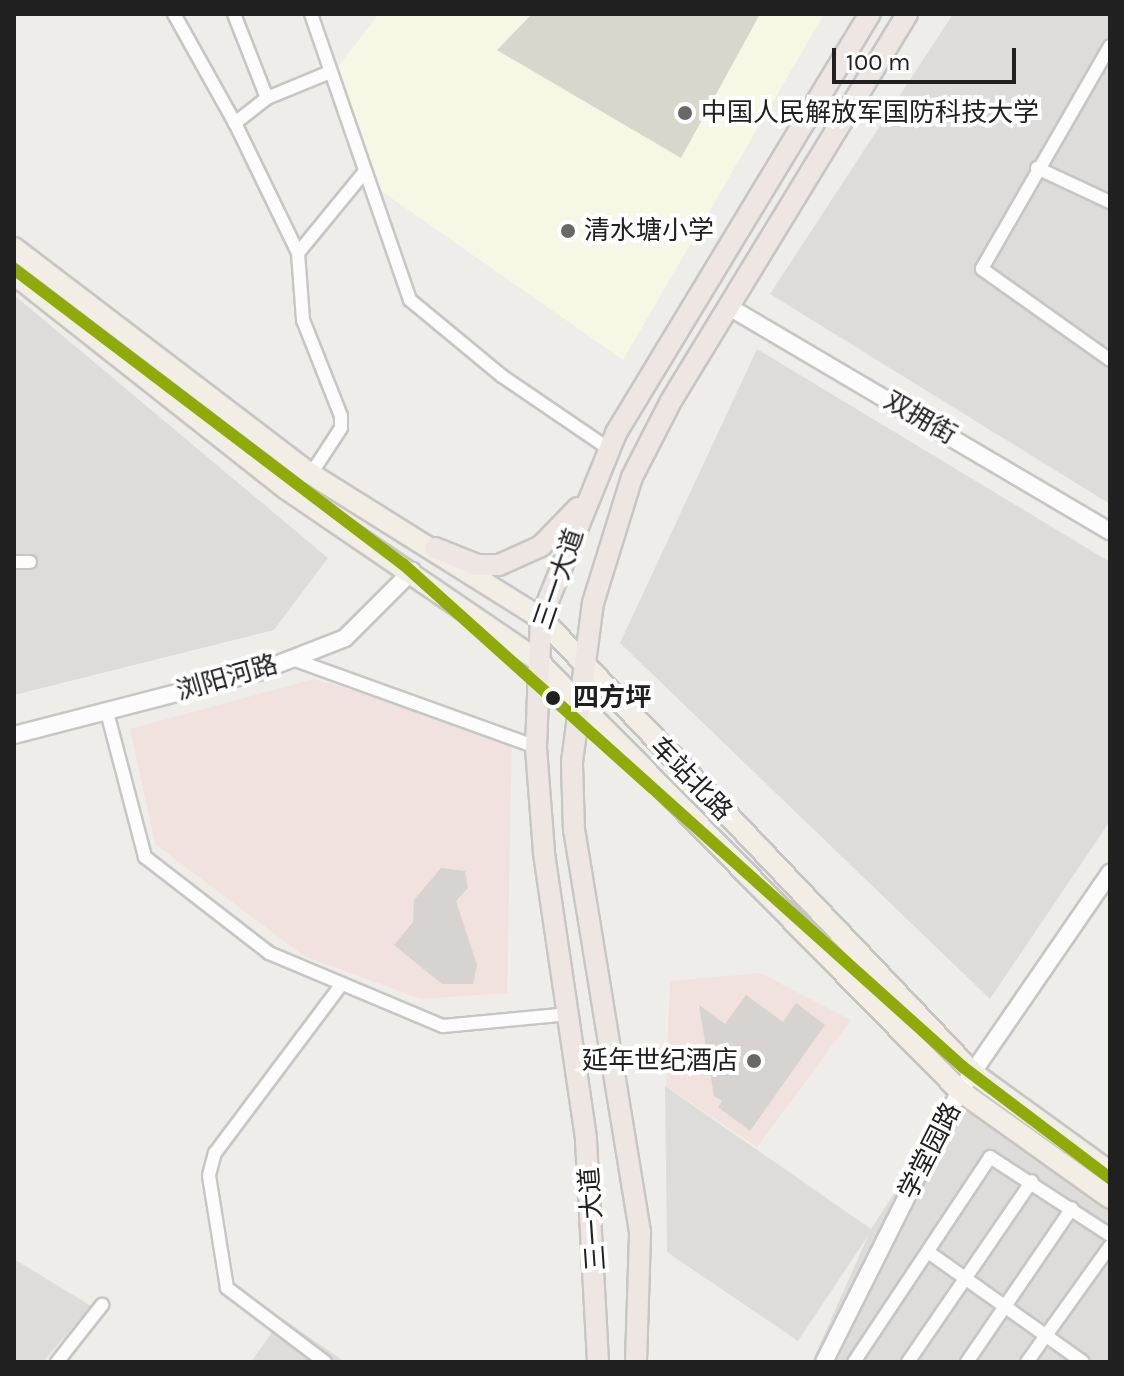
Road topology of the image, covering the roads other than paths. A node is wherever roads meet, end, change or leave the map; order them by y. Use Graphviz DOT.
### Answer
graph roads {
  1 [pos="174,14"];
  2 [pos="234,14"];
  3 [pos="311,14"];
  4 [pos="870,14"];
  5 [pos="907,14"];
  6 [pos="1110,46"];
  7 [pos="330,72"];
  8 [pos="267,98"];
  9 [pos="235,123"];
  10 [pos="1037,168"];
  11 [pos="363,174"];
  12 [pos="1110,202"];
  13 [pos="14,248"];
  14 [pos="298,253"];
  15 [pos="14,274"];
  16 [pos="729,307"];
  17 [pos="1110,360"];
  18 [pos="609,449"];
  19 [pos="311,474"];
  20 [pos="589,496"];
  21 [pos="1110,530"];
  22 [pos="435,548"];
  23 [pos="14,562"];
  24 [pos="30,562"];
  25 [pos="412,571"];
  26 [pos="541,618"];
  27 [pos="292,659"];
  28 [pos="536,659"];
  29 [pos="583,660"];
  30 [pos="578,695"];
  31 [pos="107,712"];
  32 [pos="14,735"];
  33 [pos="536,747"];
  34 [pos="1110,873"];
  35 [pos="341,985"];
  36 [pos="569,1014"];
  37 [pos="973,1073"];
  38 [pos="960,1091"];
  39 [pos="1110,1172"];
  40 [pos="1032,1181"];
  41 [pos="1110,1198"];
  42 [pos="1072,1208"];
  43 [pos="1110,1235"];
  44 [pos="1110,1246"];
  45 [pos="931,1254"];
  46 [pos="966,1278"];
  47 [pos="102,1305"];
  48 [pos="1005,1306"];
  49 [pos="1046,1336"];
  50 [pos="828,1361"];
  51 [pos="57,1362"];
  52 [pos="325,1362"];
  53 [pos="598,1362"];
  54 [pos="636,1362"];
  55 [pos="854,1362"];
  56 [pos="908,1362"];
  57 [pos="967,1362"];
  58 [pos="1027,1362"];
  59 [pos="1083,1362"];
  1 -- 9 [label="street"];
  2 -- 8 [label="street"];
  3 -- 7 [label="street"];
  4 -- 18 [label="highway, 三一大道"];
  5 -- 16 [label="highway, 三一大道"];
  6 -- 10 [label="street"];
  7 -- 8 [label="street"];
  7 -- 11 [label="street"];
  8 -- 9 [label="street"];
  9 -- 14 [label="street"];
  10 -- 12 [label="street"];
  10 -- 17 [label="street"];
  11 -- 14 [label="street"];
  11 -- 18 [label="street"];
  13 -- 19 [label="main road, 车站北路"];
  14 -- 19 [label="street"];
  15 -- 25 [label="main road, 车站北路"];
  16 -- 21 [label="street, 双拥街"];
  16 -- 29 [label="highway, 三一大道"];
  18 -- 20 [label="highway, 三一大道"];
  19 -- 22 [label="main road, 车站北路"];
  20 -- 22 [label="highway"];
  20 -- 26 [label="highway, 三一大道"];
  22 -- 26 [label="main road, 车站北路"];
  23 -- 24 [label="street"];
  25 -- 27 [label="street, 浏阳河路"];
  25 -- 28 [label="main road, 车站北路"];
  26 -- 28 [label="highway, 三一大道"];
  26 -- 29 [label="main road, 车站北路"];
  27 -- 31 [label="street, 浏阳河路"];
  27 -- 33 [label="street"];
  28 -- 30 [label="main road, 车站北路"];
  28 -- 33 [label="highway, 三一大道"];
  29 -- 30 [label="highway, 三一大道"];
  29 -- 37 [label="main road, 车站北路"];
  30 -- 38 [label="main road, 车站北路"];
  30 -- 54 [label="highway, 三一大道"];
  31 -- 32 [label="street, 浏阳河路"];
  31 -- 35 [label="street"];
  33 -- 36 [label="highway, 三一大道"];
  34 -- 37 [label="street, 学堂园路"];
  35 -- 36 [label="street"];
  35 -- 52 [label="street"];
  36 -- 53 [label="highway, 三一大道"];
  37 -- 38 [label="street, 学堂园路"];
  37 -- 39 [label="main road, 车站北路"];
  38 -- 41 [label="main road, 车站北路"];
  38 -- 50 [label="street, 学堂园路"];
  40 -- 42 [label="street"];
  40 -- 46 [label="street"];
  40 -- 55 [label="street"];
  42 -- 43 [label="street"];
  42 -- 48 [label="street"];
  44 -- 49 [label="street"];
  45 -- 46 [label="street"];
  46 -- 48 [label="street"];
  46 -- 56 [label="street"];
  47 -- 51 [label="street"];
  48 -- 49 [label="street"];
  48 -- 57 [label="street"];
  49 -- 58 [label="street"];
  49 -- 59 [label="street"];
}
